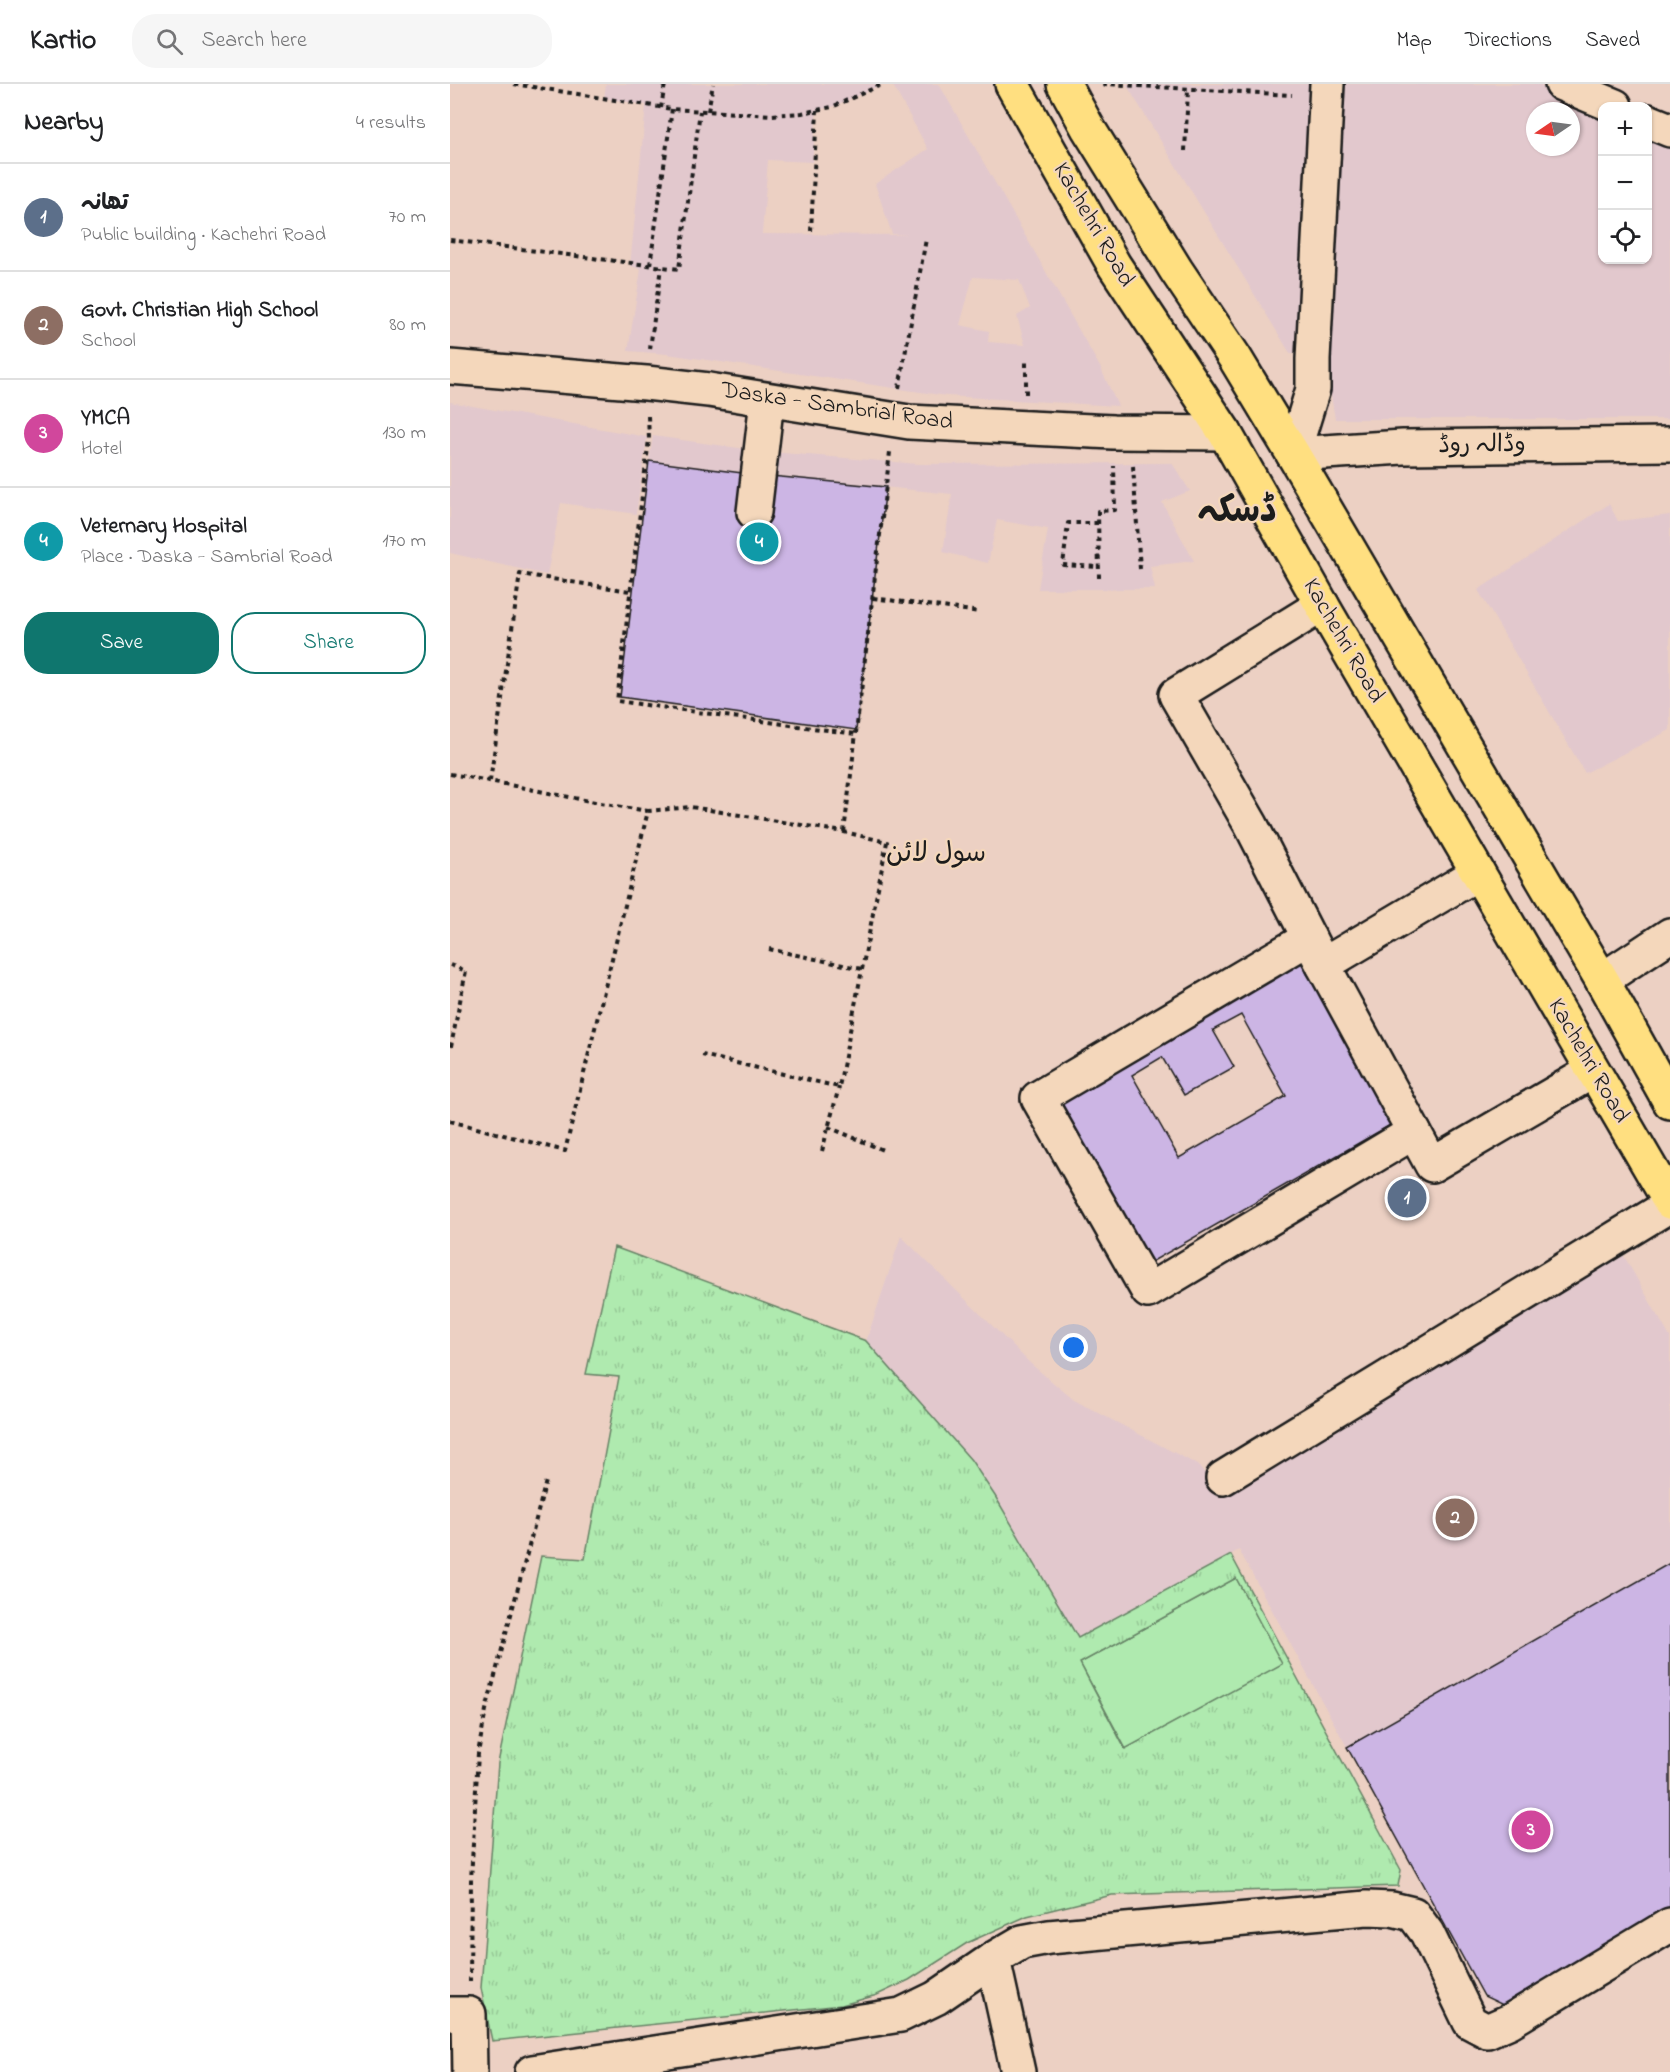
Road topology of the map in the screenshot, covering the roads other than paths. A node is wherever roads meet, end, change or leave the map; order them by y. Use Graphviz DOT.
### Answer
graph roads {
  1 [pos="1012,84"];
  2 [pos="1562,84"];
  3 [pos="1326,90"];
  4 [pos="1070,94"];
  5 [pos="1605,102"];
  6 [pos="1652,123"];
  7 [pos="1670,130"];
  8 [pos="450,367"];
  9 [pos="767,400"];
  10 [pos="1225,433"];
  11 [pos="1670,444"];
  12 [pos="1293,454"];
  13 [pos="754,512"];
  14 [pos="1322,605"];
  15 [pos="1524,847"];
  16 [pos="1478,873"];
  17 [pos="1670,935"];
  18 [pos="1316,952"];
  19 [pos="1602,980"];
  20 [pos="1593,1071"];
  21 [pos="1670,1102"];
  22 [pos="1414,1132"];
  23 [pos="1670,1204"];
  24 [pos="1223,1478"];
  25 [pos="1670,1925"];
  26 [pos="993,1959"];
  27 [pos="460,2014"];
  28 [pos="470,2072"];
  29 [pos="532,2072"];
  30 [pos="1018,2072"];
  1 -- 10 [label="main road, Kachehri Road"];
  2 -- 5 [label="street"];
  3 -- 12 [label="street"];
  4 -- 12 [label="main road, Kachehri Road"];
  6 -- 7 [label="street"];
  8 -- 9 [label="street, Daska - Sambrial Road"];
  9 -- 10 [label="street, Daska - Sambrial Road"];
  9 -- 13 [label="street"];
  10 -- 14 [label="main road, Kachehri Road"];
  11 -- 12 [label="street, وڈالہ روڈ"];
  12 -- 15 [label="main road, Kachehri Road"];
  14 -- 16 [label="main road, Kachehri Road"];
  14 -- 18 [label="street"];
  15 -- 16 [label="main road"];
  15 -- 19 [label="main road, Kachehri Road"];
  16 -- 18 [label="street"];
  16 -- 20 [label="main road, Kachehri Road"];
  17 -- 19 [label="street"];
  18 -- 22 [label="street"];
  18 -- 22 [label="street"];
  19 -- 21 [label="main road, Kachehri Road"];
  20 -- 22 [label="street"];
  20 -- 23 [label="main road, Kachehri Road"];
  23 -- 24 [label="street"];
  25 -- 26 [label="street"];
  26 -- 29 [label="street"];
  26 -- 30 [label="street"];
  27 -- 28 [label="street"];
}
